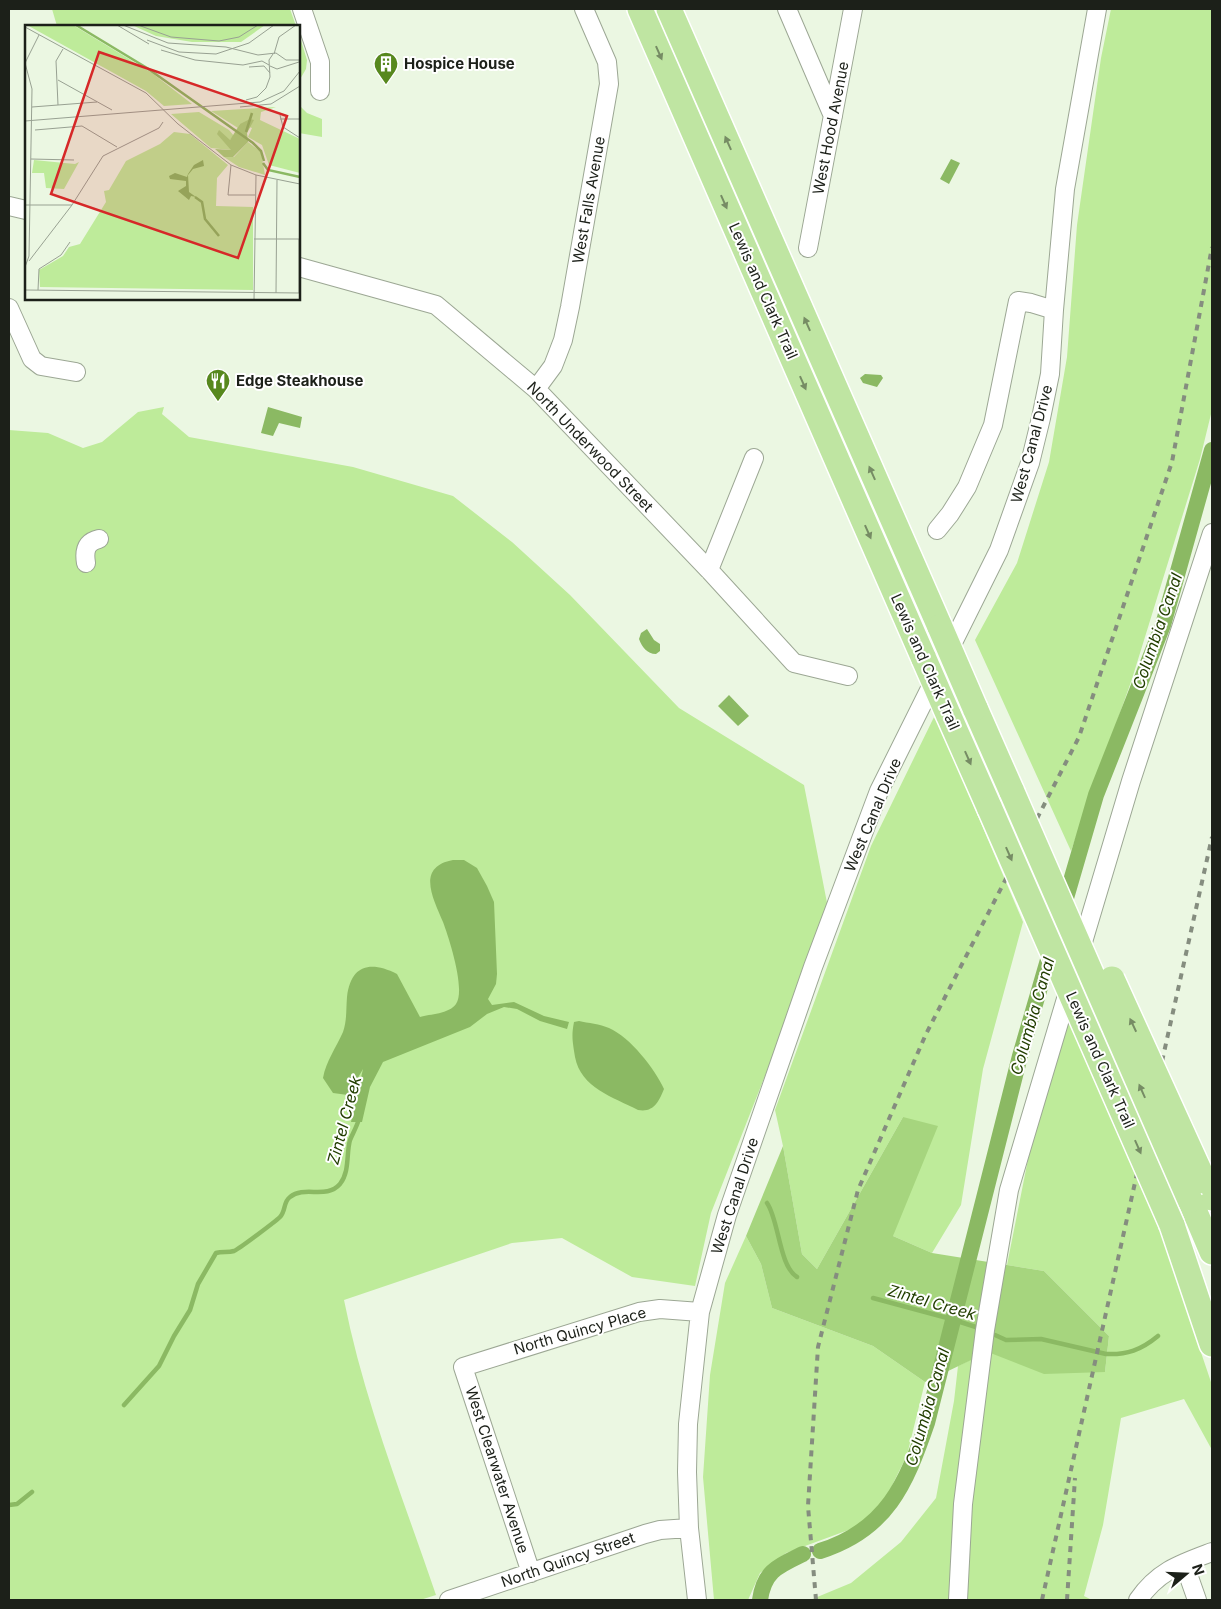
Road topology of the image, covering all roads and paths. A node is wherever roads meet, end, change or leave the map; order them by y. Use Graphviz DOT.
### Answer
graph roads {
  1 [pos="302,9"];
  2 [pos="584,9"];
  3 [pos="640,9"];
  4 [pos="669,9"];
  5 [pos="787,9"];
  6 [pos="853,9"];
  7 [pos="1097,9"];
  8 [pos="320,91"];
  9 [pos="833,116"];
  10 [pos="9,206"];
  11 [pos="25,210"];
  12 [pos="808,248"];
  13 [pos="300,267"];
  14 [pos="9,308"];
  15 [pos="1054,310"];
  16 [pos="76,372"];
  17 [pos="536,389"];
  18 [pos="754,458"];
  19 [pos="937,530"];
  20 [pos="1212,533"];
  21 [pos="99,539"];
  22 [pos="86,563"];
  23 [pos="709,570"];
  24 [pos="848,676"];
  25 [pos="1202,1193"];
  26 [pos="1172,1225"];
  27 [pos="1212,1252"];
  28 [pos="700,1312"];
  29 [pos="1212,1314"];
  30 [pos="1212,1344"];
  31 [pos="463,1367"];
  32 [pos="689,1528"];
  33 [pos="1212,1552"];
  34 [pos="1184,1563"];
  35 [pos="530,1573"];
  36 [pos="449,1600"];
  37 [pos="697,1600"];
  38 [pos="958,1600"];
  39 [pos="1138,1600"];
  40 [pos="1197,1600"];
  1 -- 8 [label="street"];
  2 -- 17 [label="street, West Falls Avenue"];
  3 -- 26 [label="highway, Lewis and Clark Trail, one-way, bridge"];
  25 -- 4 [label="highway, Lewis and Clark Trail, one-way, bridge"];
  5 -- 9 [label="street"];
  6 -- 9 [label="street, West Hood Avenue"];
  7 -- 15 [label="street, West Canal Drive"];
  9 -- 12 [label="street, West Hood Avenue"];
  10 -- 11 [label="street"];
  13 -- 17 [label="street, North Underwood Street"];
  14 -- 16 [label="street"];
  15 -- 19 [label="street"];
  15 -- 28 [label="street, West Canal Drive"];
  17 -- 23 [label="street, North Underwood Street"];
  18 -- 23 [label="street"];
  20 -- 38 [label="street"];
  21 -- 22 [label="street"];
  23 -- 24 [label="street, North Underwood Street"];
  25 -- 27 [label="highway, Lewis and Clark Trail"];
  26 -- 29 [label="highway, Lewis and Clark Trail"];
  26 -- 30 [label="highway"];
  28 -- 31 [label="street, North Quincy Place"];
  28 -- 32 [label="street, West Canal Drive"];
  31 -- 35 [label="street, West Clearwater Avenue"];
  32 -- 35 [label="street, North Quincy Street"];
  32 -- 37 [label="street, West Canal Drive"];
  33 -- 34 [label="street"];
  34 -- 39 [label="street"];
  34 -- 40 [label="street"];
  35 -- 36 [label="street, North Quincy Street"];
}
